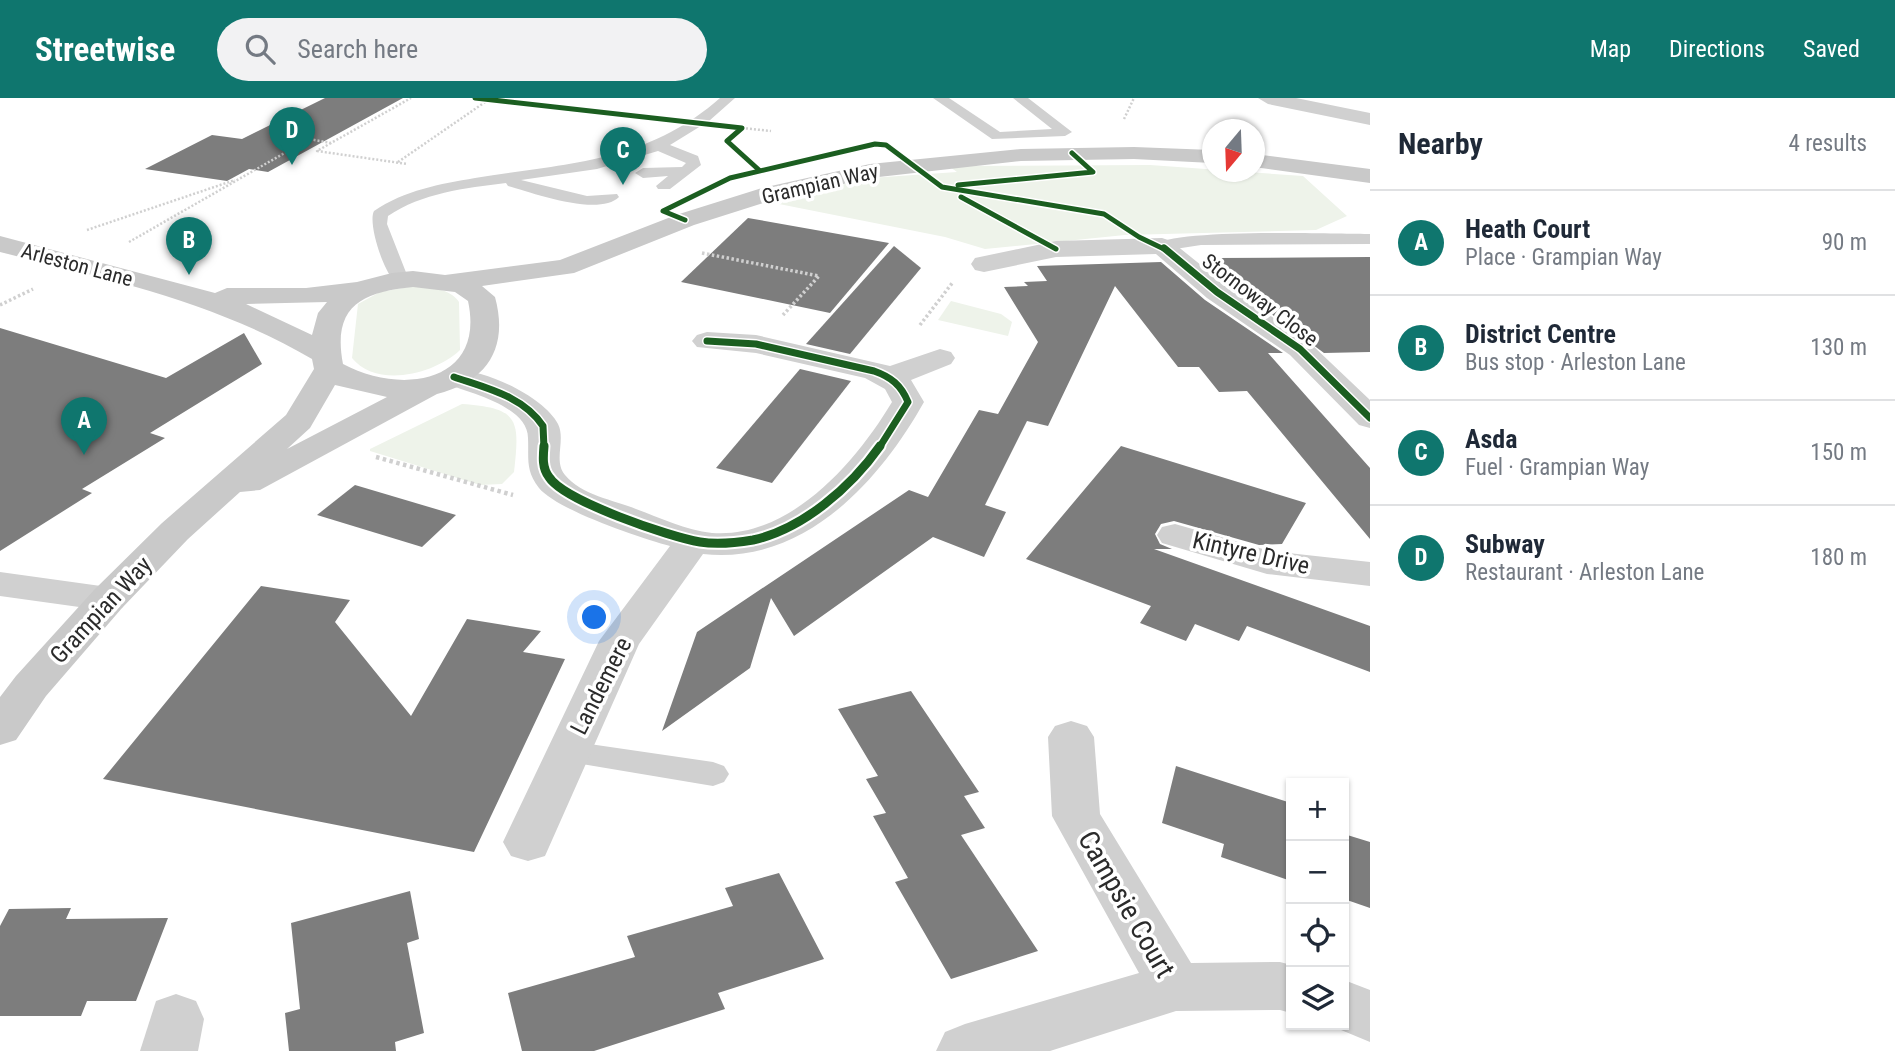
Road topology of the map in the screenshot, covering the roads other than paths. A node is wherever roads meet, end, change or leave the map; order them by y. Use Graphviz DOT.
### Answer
graph roads {
  1 [pos="727,98"];
  2 [pos="940,98"];
  3 [pos="1020,98"];
  4 [pos="1268,98"];
  5 [pos="1370,119"];
  6 [pos="658,146"];
  7 [pos="605,149"];
  8 [pos="1202,156"];
  9 [pos="622,159"];
  10 [pos="1265,161"];
  11 [pos="512,164"];
  12 [pos="1370,176"];
  13 [pos="654,180"];
  14 [pos="496,181"];
  15 [pos="548,192"];
  16 [pos="1370,239"];
  17 [pos="0,244"];
  18 [pos="1162,246"];
  19 [pos="984,264"];
  20 [pos="565,267"];
  21 [pos="400,280"];
  22 [pos="449,282"];
  23 [pos="357,290"];
  24 [pos="195,295"];
  25 [pos="486,323"];
  26 [pos="707,341"];
  27 [pos="940,358"];
  28 [pos="327,362"];
  29 [pos="896,374"];
  30 [pos="1370,381"];
  31 [pos="442,382"];
  32 [pos="1337,382"];
  33 [pos="1370,418"];
  34 [pos="212,501"];
  35 [pos="1175,534"];
  36 [pos="693,541"];
  37 [pos="1370,574"];
  38 [pos="0,584"];
  39 [pos="108,599"];
  40 [pos="0,729"];
  41 [pos="1071,737"];
  42 [pos="569,752"];
  43 [pos="713,774"];
  44 [pos="528,842"];
  45 [pos="1176,987"];
  46 [pos="1286,988"];
  47 [pos="1349,1007"];
  48 [pos="1370,1017"];
  49 [pos="965,1051"];
  1 -- 6 [label="lane"];
  2 -- 3 [label="lane"];
  4 -- 5 [label="street"];
  6 -- 9 [label="lane"];
  6 -- 13 [label="lane"];
  7 -- 9 [label="lane"];
  8 -- 20 [label="street, Grampian Way"];
  9 -- 14 [label="lane"];
  10 -- 12 [label="street"];
  11 -- 14 [label="lane"];
  14 -- 15 [label="lane"];
  14 -- 21 [label="lane"];
  15 -- 15 [label="lane"];
  16 -- 18 [label="lane"];
  17 -- 24 [label="street, Arleston Lane"];
  18 -- 19 [label="street"];
  18 -- 32 [label="street, Stornoway Close"];
  20 -- 22 [label="street, Grampian Way"];
  20 -- 25 [label="street, Grampian Way"];
  21 -- 22 [label="street"];
  21 -- 23 [label="street"];
  22 -- 25 [label="street"];
  23 -- 24 [label="street, Arleston Lane"];
  23 -- 28 [label="street"];
  24 -- 28 [label="street, Arleston Lane"];
  25 -- 31 [label="street"];
  26 -- 29 [label="street"];
  27 -- 29 [label="street"];
  28 -- 31 [label="street"];
  28 -- 34 [label="street, Grampian Way"];
  29 -- 36 [label="street"];
  30 -- 32 [label="street"];
  31 -- 34 [label="street, Grampian Way"];
  31 -- 36 [label="street"];
  32 -- 33 [label="street"];
  34 -- 39 [label="street, Grampian Way"];
  35 -- 37 [label="street, Kintyre Drive"];
  36 -- 42 [label="street, Landemere"];
  38 -- 39 [label="street"];
  39 -- 40 [label="street, Grampian Way"];
  41 -- 45 [label="street, Campsie Court"];
  42 -- 43 [label="lane"];
  42 -- 44 [label="street, Landemere"];
  45 -- 46 [label="street"];
  45 -- 49 [label="street"];
  47 -- 48 [label="street"];
}
